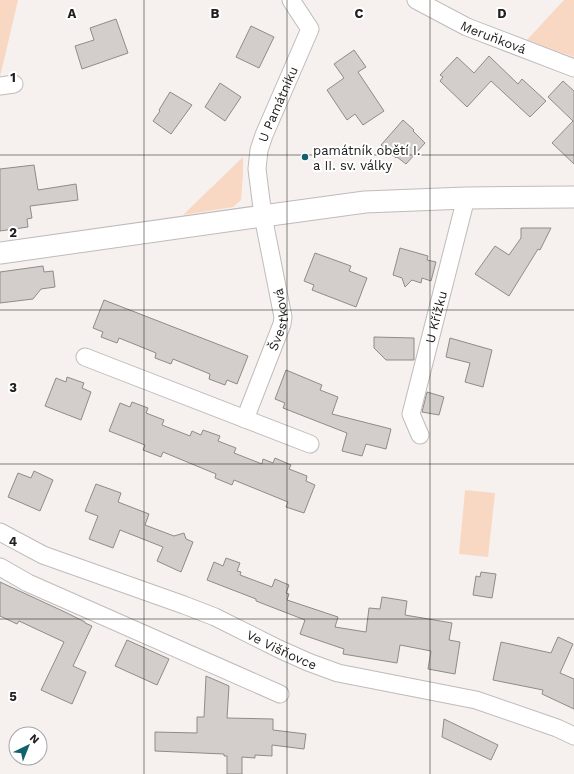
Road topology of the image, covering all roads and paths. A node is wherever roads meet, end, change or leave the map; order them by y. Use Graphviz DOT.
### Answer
graph roads {
  1 [pos="291,0"];
  2 [pos="416,0"];
  3 [pos="574,68"];
  4 [pos="574,197"];
  5 [pos="466,198"];
  6 [pos="263,216"];
  7 [pos="0,253"];
  8 [pos="85,357"];
  9 [pos="245,419"];
  10 [pos="420,435"];
  11 [pos="310,444"];
  12 [pos="0,532"];
  13 [pos="0,567"];
  14 [pos="280,694"];
  15 [pos="574,736"];
  1 -- 6 [label="street, U Památníku"];
  2 -- 3 [label="street, Meruňková"];
  4 -- 5 [label="street"];
  5 -- 6 [label="street"];
  5 -- 10 [label="street, U Křížku"];
  6 -- 7 [label="street"];
  6 -- 9 [label="street, Švestková"];
  8 -- 9 [label="street"];
  9 -- 11 [label="street"];
  12 -- 15 [label="street, Ve Višňovce"];
  13 -- 14 [label="street"];
}
